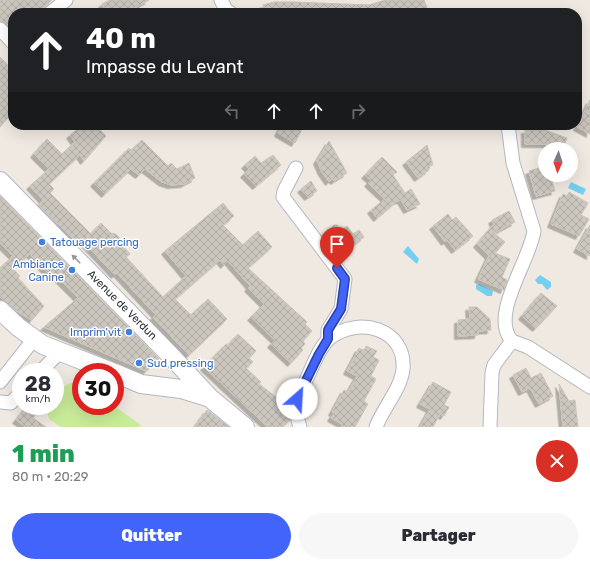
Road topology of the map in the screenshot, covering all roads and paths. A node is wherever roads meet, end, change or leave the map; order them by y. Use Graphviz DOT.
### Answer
graph roads {
  1 [pos="66,0"];
  2 [pos="56,8"];
  3 [pos="0,29"];
  4 [pos="8,38"];
  5 [pos="509,130"];
  6 [pos="296,168"];
  7 [pos="0,182"];
  8 [pos="0,310"];
  9 [pos="34,339"];
  10 [pos="328,339"];
  11 [pos="512,341"];
  12 [pos="60,352"];
  13 [pos="173,358"];
  14 [pos="49,363"];
  15 [pos="89,363"];
  16 [pos="124,376"];
  17 [pos="0,382"];
  18 [pos="151,386"];
  19 [pos="590,387"];
  20 [pos="210,398"];
  21 [pos="0,402"];
  22 [pos="12,402"];
  23 [pos="245,427"];
  24 [pos="300,427"];
  25 [pos="376,427"];
  26 [pos="490,427"];
  1 -- 2 [label="street"];
  3 -- 4 [label="street"];
  5 -- 11 [label="street"];
  6 -- 10 [label="street"];
  13 -- 7 [label="main road, Avenue de Verdun, one-way"];
  8 -- 9 [label="main road"];
  9 -- 12 [label="main road"];
  9 -- 17 [label="street"];
  10 -- 24 [label="street"];
  10 -- 25 [label="street"];
  11 -- 19 [label="street"];
  11 -- 26 [label="street"];
  12 -- 14 [label="street"];
  12 -- 15 [label="main road"];
  13 -- 18 [label="main road"];
  13 -- 20 [label="main road, Avenue de Verdun"];
  16 -- 18 [label="main road"];
  18 -- 20 [label="main road"];
  20 -- 23 [label="main road, Avenue de Verdun"];
  21 -- 22 [label="street"];
}
